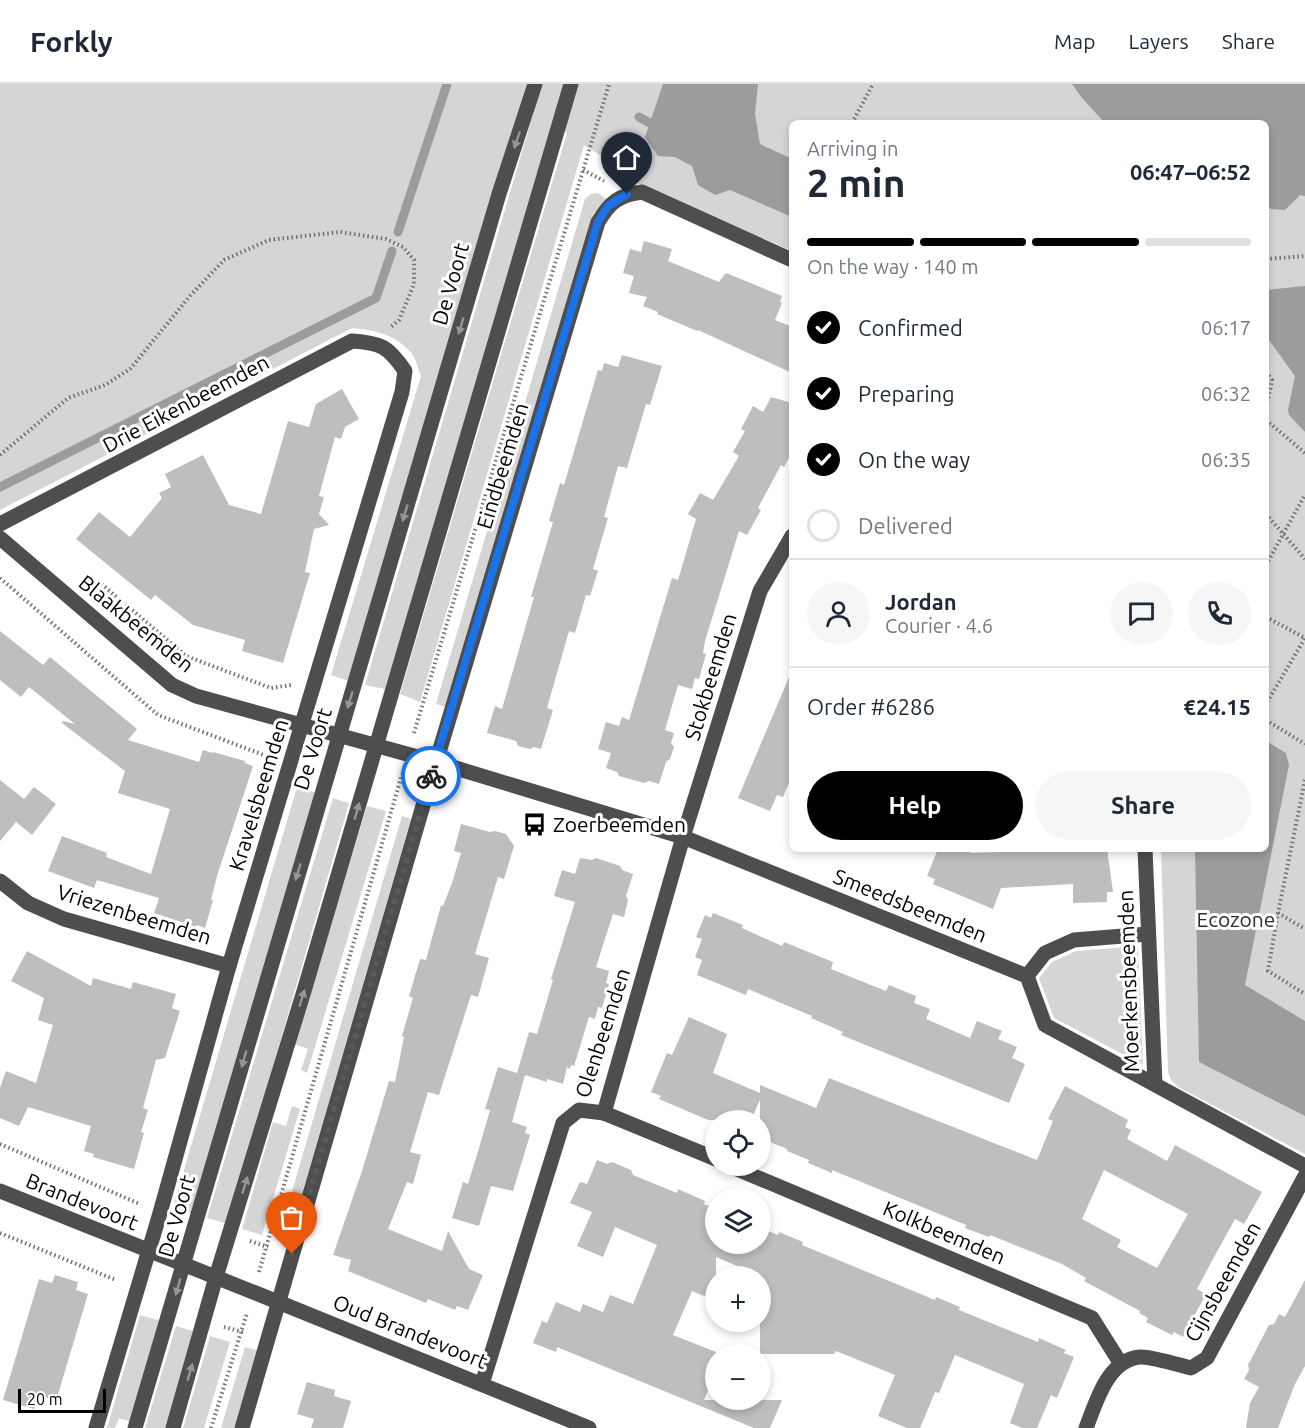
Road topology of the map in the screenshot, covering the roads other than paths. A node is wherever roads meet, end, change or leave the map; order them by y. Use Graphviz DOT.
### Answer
graph roads {
  1 [pos="535,84"];
  2 [pos="571,84"];
  3 [pos="789,259"];
  4 [pos="393,354"];
  5 [pos="0,524"];
  6 [pos="0,538"];
  7 [pos="788,554"];
  8 [pos="302,725"];
  9 [pos="339,735"];
  10 [pos="376,746"];
  11 [pos="436,762"];
  12 [pos="683,837"];
  13 [pos="1144,852"];
  14 [pos="0,881"];
  15 [pos="1148,934"];
  16 [pos="229,966"];
  17 [pos="1027,976"];
  18 [pos="1155,1084"];
  19 [pos="604,1113"];
  20 [pos="705,1154"];
  21 [pos="1305,1166"];
  22 [pos="754,1176"];
  23 [pos="1305,1176"];
  24 [pos="0,1191"];
  25 [pos="148,1251"];
  26 [pos="185,1264"];
  27 [pos="216,1277"];
  28 [pos="278,1302"];
  29 [pos="1121,1364"];
  30 [pos="482,1384"];
  31 [pos="96,1428"];
  32 [pos="135,1428"];
  33 [pos="173,1428"];
  34 [pos="242,1428"];
  35 [pos="589,1428"];
  36 [pos="1086,1428"];
  1 -- 9 [label="street, De Voort, one-way"];
  2 -- 10 [label="street"];
  3 -- 11 [label="street, Eindbeemden"];
  4 -- 5 [label="street, Drie Eikenbeemden"];
  4 -- 8 [label="street, Kravelsbeemden"];
  6 -- 8 [label="street, Blaakbeemden"];
  7 -- 12 [label="street, Stokbeemden"];
  8 -- 9 [label="street, Blaakbeemden"];
  8 -- 16 [label="street, Kravelsbeemden"];
  9 -- 10 [label="street, Blaakbeemden"];
  9 -- 26 [label="street, De Voort, one-way"];
  10 -- 11 [label="street, Blaakbeemden"];
  27 -- 10 [label="street, one-way"];
  11 -- 12 [label="street, Smeedsbeemden"];
  11 -- 28 [label="street"];
  12 -- 17 [label="street, Smeedsbeemden"];
  12 -- 19 [label="street, Olenbeemden"];
  13 -- 15 [label="street, Moerkensbeemden"];
  14 -- 16 [label="street, Vriezenbeemden"];
  15 -- 17 [label="street"];
  15 -- 18 [label="street, Moerkensbeemden"];
  16 -- 25 [label="street, Kravelsbeemden"];
  17 -- 18 [label="street"];
  18 -- 21 [label="street, Moerkensbeemden"];
  19 -- 20 [label="street"];
  19 -- 30 [label="street, Olenbeemden"];
  22 -- 29 [label="street, Kolkbeemden"];
  23 -- 29 [label="street, Cijnsbeemden"];
  24 -- 25 [label="street, Brandevoort"];
  25 -- 26 [label="street, Oud Brandevoort"];
  25 -- 31 [label="street, Kravelsbeemden"];
  26 -- 27 [label="street, Oud Brandevoort"];
  26 -- 32 [label="street, De Voort, one-way"];
  27 -- 28 [label="street, Oud Brandevoort"];
  33 -- 27 [label="street, one-way"];
  28 -- 30 [label="street, Oud Brandevoort"];
  28 -- 34 [label="street"];
  29 -- 36 [label="street"];
  30 -- 35 [label="street, Oud Brandevoort"];
}
